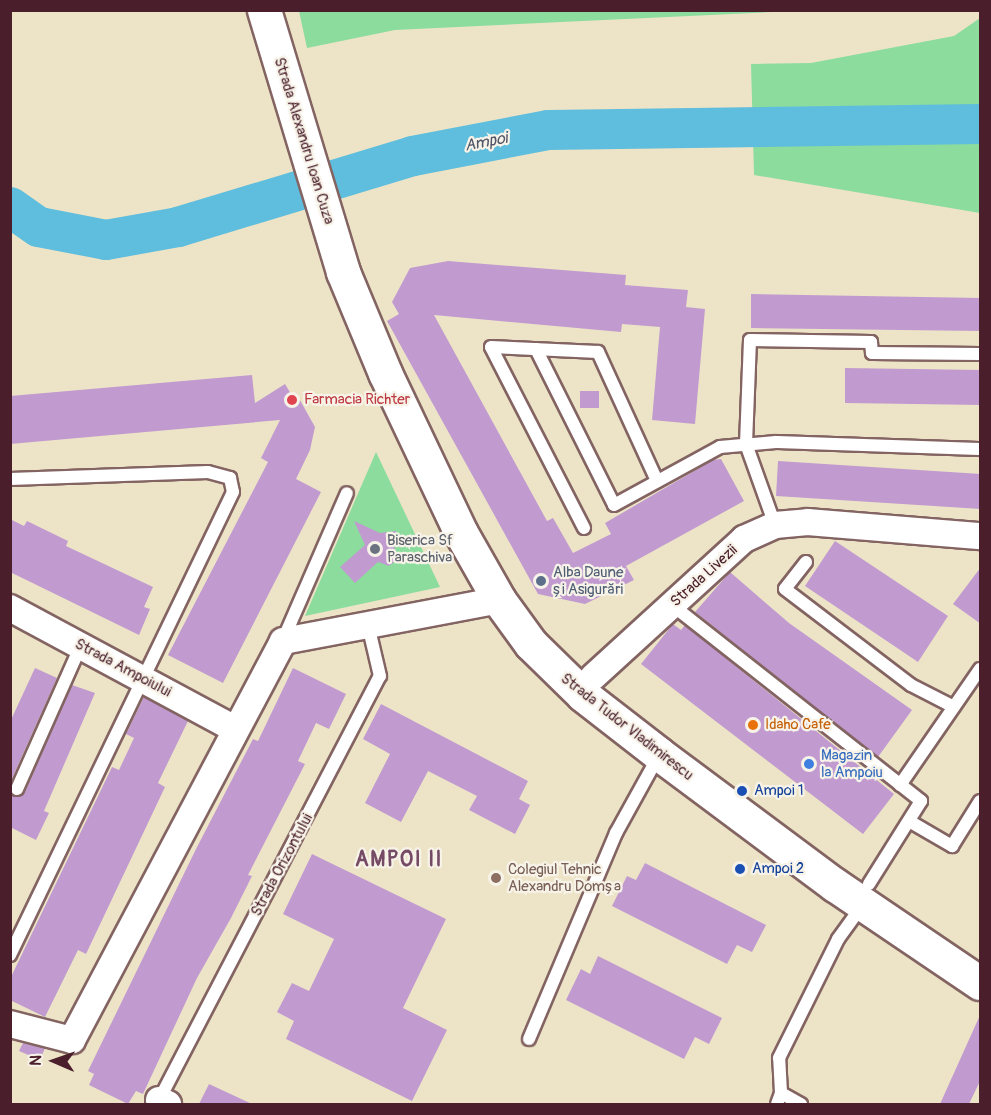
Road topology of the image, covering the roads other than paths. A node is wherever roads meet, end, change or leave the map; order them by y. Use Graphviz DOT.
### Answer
graph roads {
  1 [pos="264,10"];
  2 [pos="284,10"];
  3 [pos="288,58"];
  4 [pos="353,269"];
  5 [pos="536,349"];
  6 [pos="981,354"];
  7 [pos="746,444"];
  8 [pos="981,449"];
  9 [pos="10,479"];
  10 [pos="657,481"];
  11 [pos="347,493"];
  12 [pos="775,525"];
  13 [pos="584,528"];
  14 [pos="981,536"];
  15 [pos="806,562"];
  16 [pos="499,600"];
  17 [pos="672,605"];
  18 [pos="10,608"];
  19 [pos="368,625"];
  20 [pos="283,641"];
  21 [pos="81,645"];
  22 [pos="981,669"];
  23 [pos="142,677"];
  24 [pos="593,677"];
  25 [pos="954,707"];
  26 [pos="235,729"];
  27 [pos="659,754"];
  28 [pos="900,785"];
  29 [pos="17,789"];
  30 [pos="981,801"];
  31 [pos="909,820"];
  32 [pos="866,894"];
  33 [pos="10,955"];
  34 [pos="981,959"];
  35 [pos="981,983"];
  36 [pos="10,1024"];
  37 [pos="529,1039"];
  38 [pos="779,1099"];
  39 [pos="164,1102"];
  40 [pos="801,1104"];
  1 -- 3 [label="main road, Strada Alexandru Ioan Cuza"];
  2 -- 3 [label="main road, Strada Alexandru Ioan Cuza"];
  3 -- 4 [label="main road, Strada Alexandru Ioan Cuza"];
  4 -- 16 [label="main road, Strada Tudor Vladimirescu"];
  4 -- 24 [label="main road, Strada Tudor Vladimirescu"];
  5 -- 10 [label="lane"];
  5 -- 10 [label="lane"];
  5 -- 13 [label="lane"];
  6 -- 7 [label="lane"];
  7 -- 8 [label="lane"];
  7 -- 10 [label="lane"];
  7 -- 12 [label="lane"];
  9 -- 23 [label="lane"];
  11 -- 20 [label="lane"];
  12 -- 14 [label="street, Strada Livezii"];
  12 -- 17 [label="street, Strada Livezii"];
  15 -- 25 [label="lane"];
  16 -- 19 [label="street"];
  16 -- 27 [label="main road, Strada Tudor Vladimirescu"];
  17 -- 24 [label="street, Strada Livezii"];
  17 -- 28 [label="lane"];
  18 -- 21 [label="street, Strada Ampoiului"];
  19 -- 20 [label="street"];
  19 -- 39 [label="lane, Strada Orizontului"];
  20 -- 26 [label="street"];
  21 -- 23 [label="street, Strada Ampoiului"];
  21 -- 29 [label="lane"];
  22 -- 25 [label="lane"];
  23 -- 26 [label="street, Strada Ampoiului"];
  23 -- 33 [label="lane"];
  24 -- 32 [label="main road, Strada Tudor Vladimirescu"];
  25 -- 28 [label="lane"];
  26 -- 36 [label="street"];
  27 -- 32 [label="main road, Strada Tudor Vladimirescu"];
  27 -- 37 [label="lane"];
  28 -- 31 [label="lane"];
  30 -- 31 [label="lane"];
  31 -- 32 [label="lane"];
  32 -- 34 [label="main road, Strada Tudor Vladimirescu"];
  32 -- 35 [label="main road, Strada Tudor Vladimirescu"];
  32 -- 38 [label="lane"];
  38 -- 40 [label="lane"];
}
